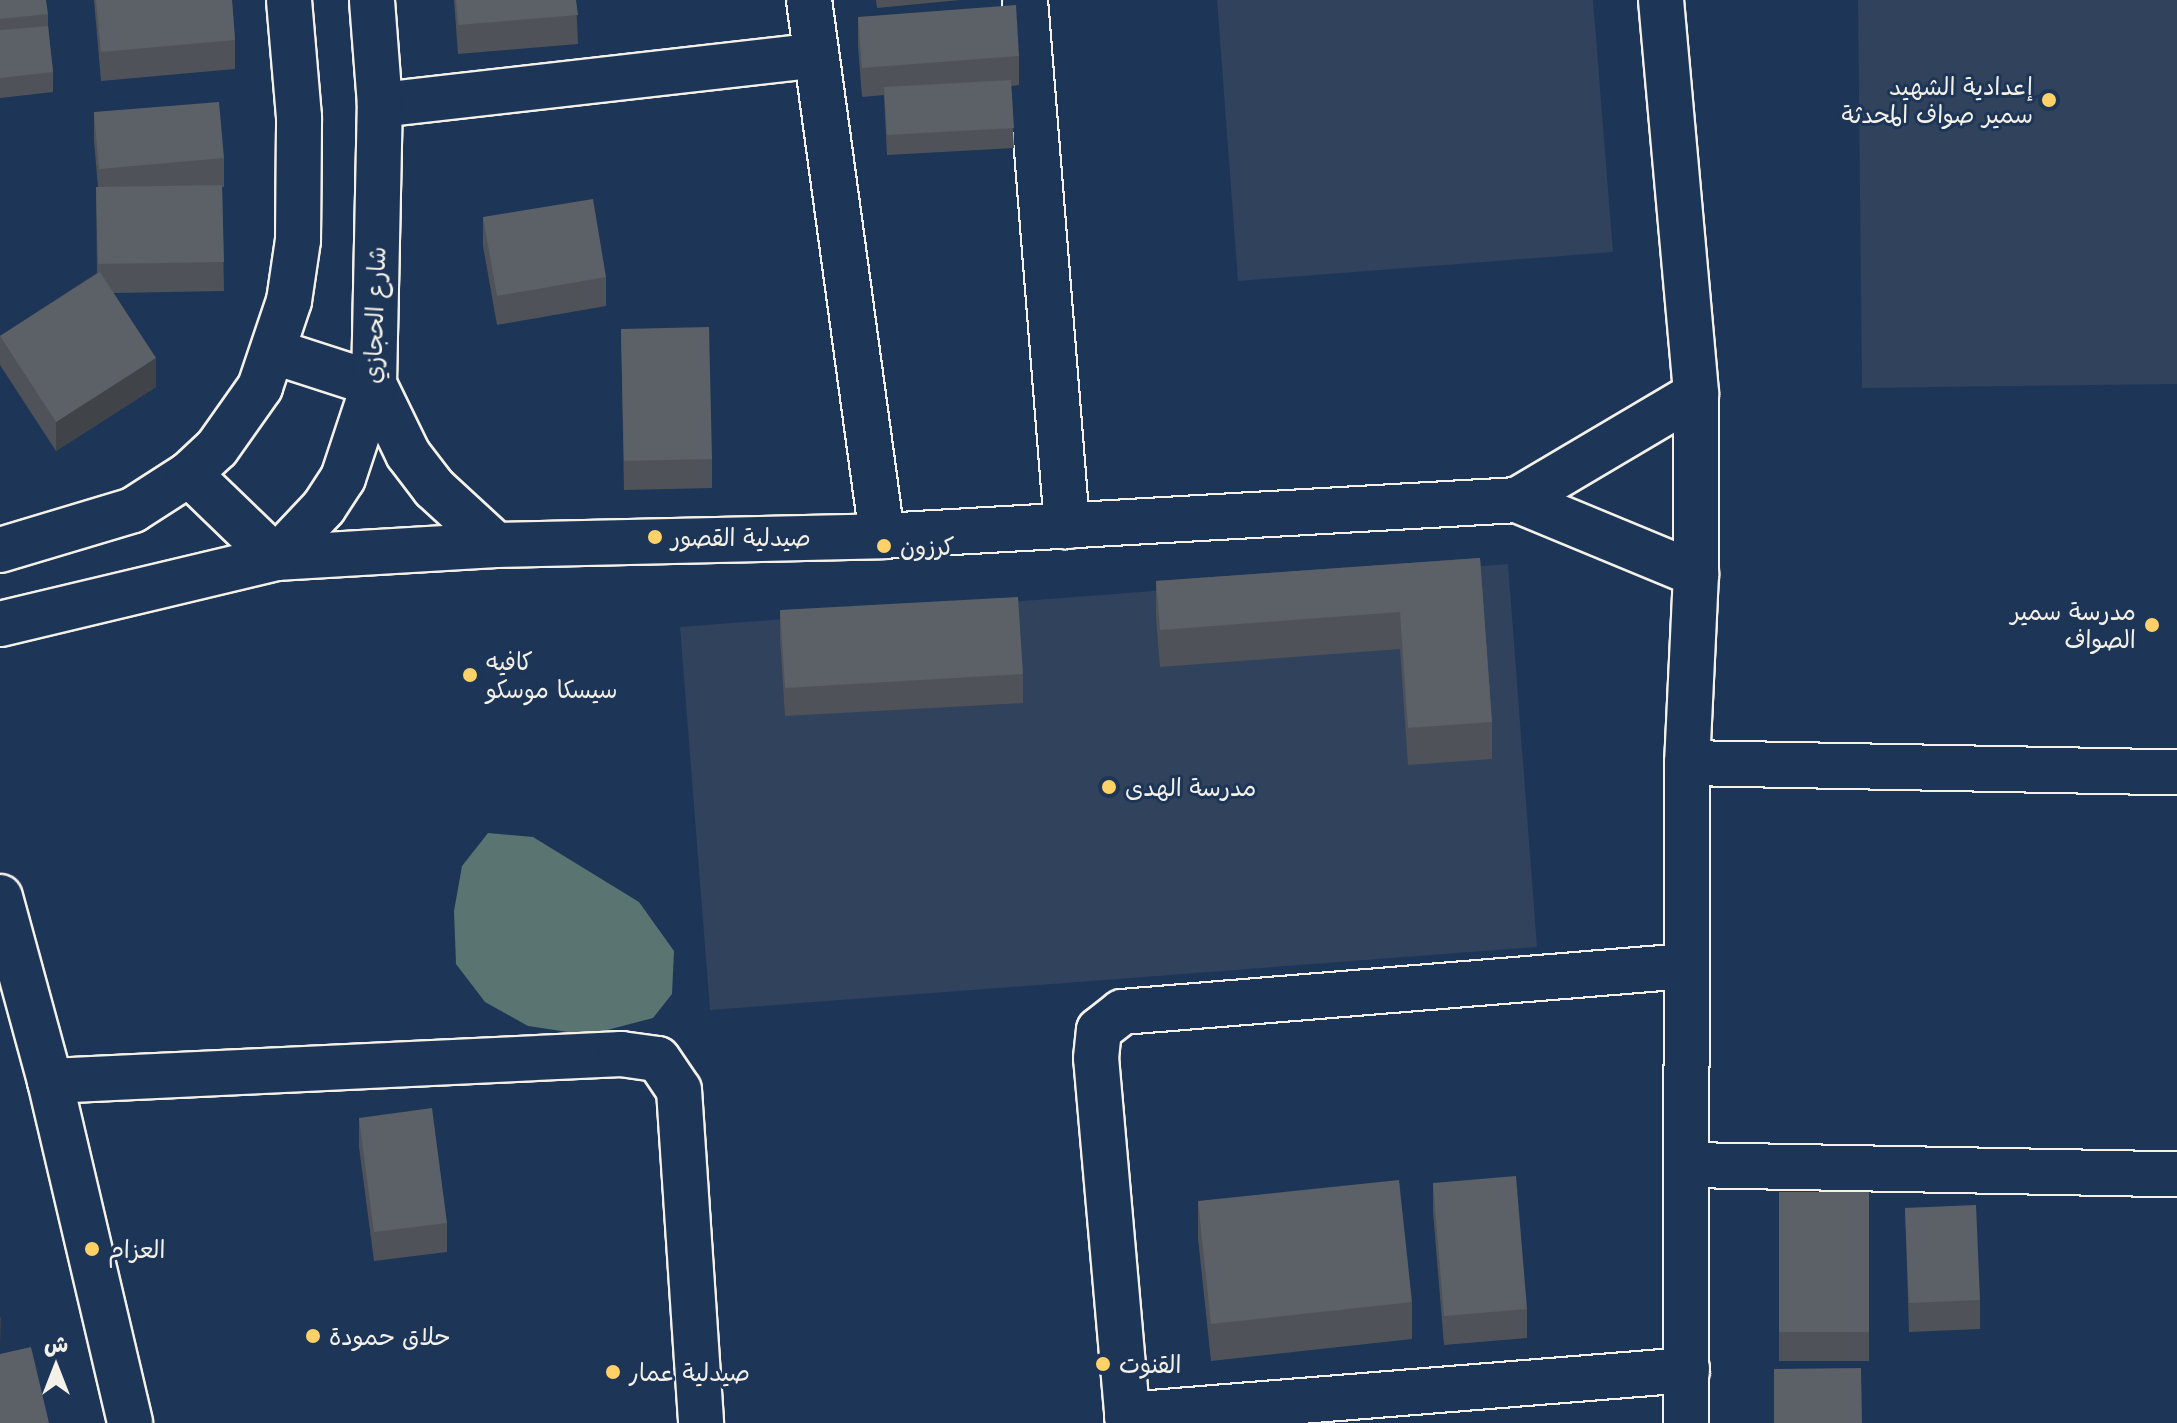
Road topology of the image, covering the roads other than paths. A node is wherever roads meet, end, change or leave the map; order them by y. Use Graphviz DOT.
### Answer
graph roads {
  1 [pos="289,0"];
  2 [pos="372,0"];
  3 [pos="809,0"];
  4 [pos="1025,0"];
  5 [pos="1661,0"];
  6 [pos="816,55"];
  7 [pos="380,105"];
  8 [pos="275,352"];
  9 [pos="374,384"];
  10 [pos="1696,394"];
  11 [pos="189,474"];
  12 [pos="1517,500"];
  13 [pos="1067,526"];
  14 [pos="882,536"];
  15 [pos="496,545"];
  16 [pos="0,550"];
  17 [pos="276,558"];
  18 [pos="1696,574"];
  19 [pos="0,624"];
  20 [pos="1687,763"];
  21 [pos="2177,772"];
  22 [pos="0,897"];
  23 [pos="1686,966"];
  24 [pos="50,1081"];
  25 [pos="1690,1165"];
  26 [pos="2177,1174"];
  27 [pos="1687,1370"];
  28 [pos="1128,1419"];
  29 [pos="130,1423"];
  30 [pos="701,1423"];
  31 [pos="1686,1423"];
  1 -- 8 [label="street"];
  2 -- 7 [label="street, شارع الحجازي"];
  3 -- 6 [label="street"];
  4 -- 13 [label="street"];
  5 -- 10 [label="street"];
  6 -- 7 [label="street"];
  6 -- 14 [label="street"];
  7 -- 9 [label="street, شارع الحجازي"];
  8 -- 9 [label="street"];
  8 -- 11 [label="street"];
  9 -- 15 [label="street"];
  9 -- 17 [label="street, شارع الحجازي"];
  10 -- 12 [label="street"];
  10 -- 18 [label="street"];
  11 -- 16 [label="street"];
  11 -- 17 [label="street"];
  12 -- 13 [label="street"];
  12 -- 18 [label="street"];
  13 -- 14 [label="street"];
  14 -- 15 [label="street"];
  15 -- 17 [label="street"];
  17 -- 19 [label="street"];
  18 -- 20 [label="street"];
  20 -- 21 [label="street"];
  20 -- 23 [label="street"];
  22 -- 24 [label="street"];
  23 -- 25 [label="street"];
  23 -- 28 [label="street"];
  24 -- 29 [label="street"];
  24 -- 30 [label="street"];
  25 -- 26 [label="street"];
  25 -- 27 [label="street"];
  27 -- 28 [label="street"];
  27 -- 31 [label="street"];
}
